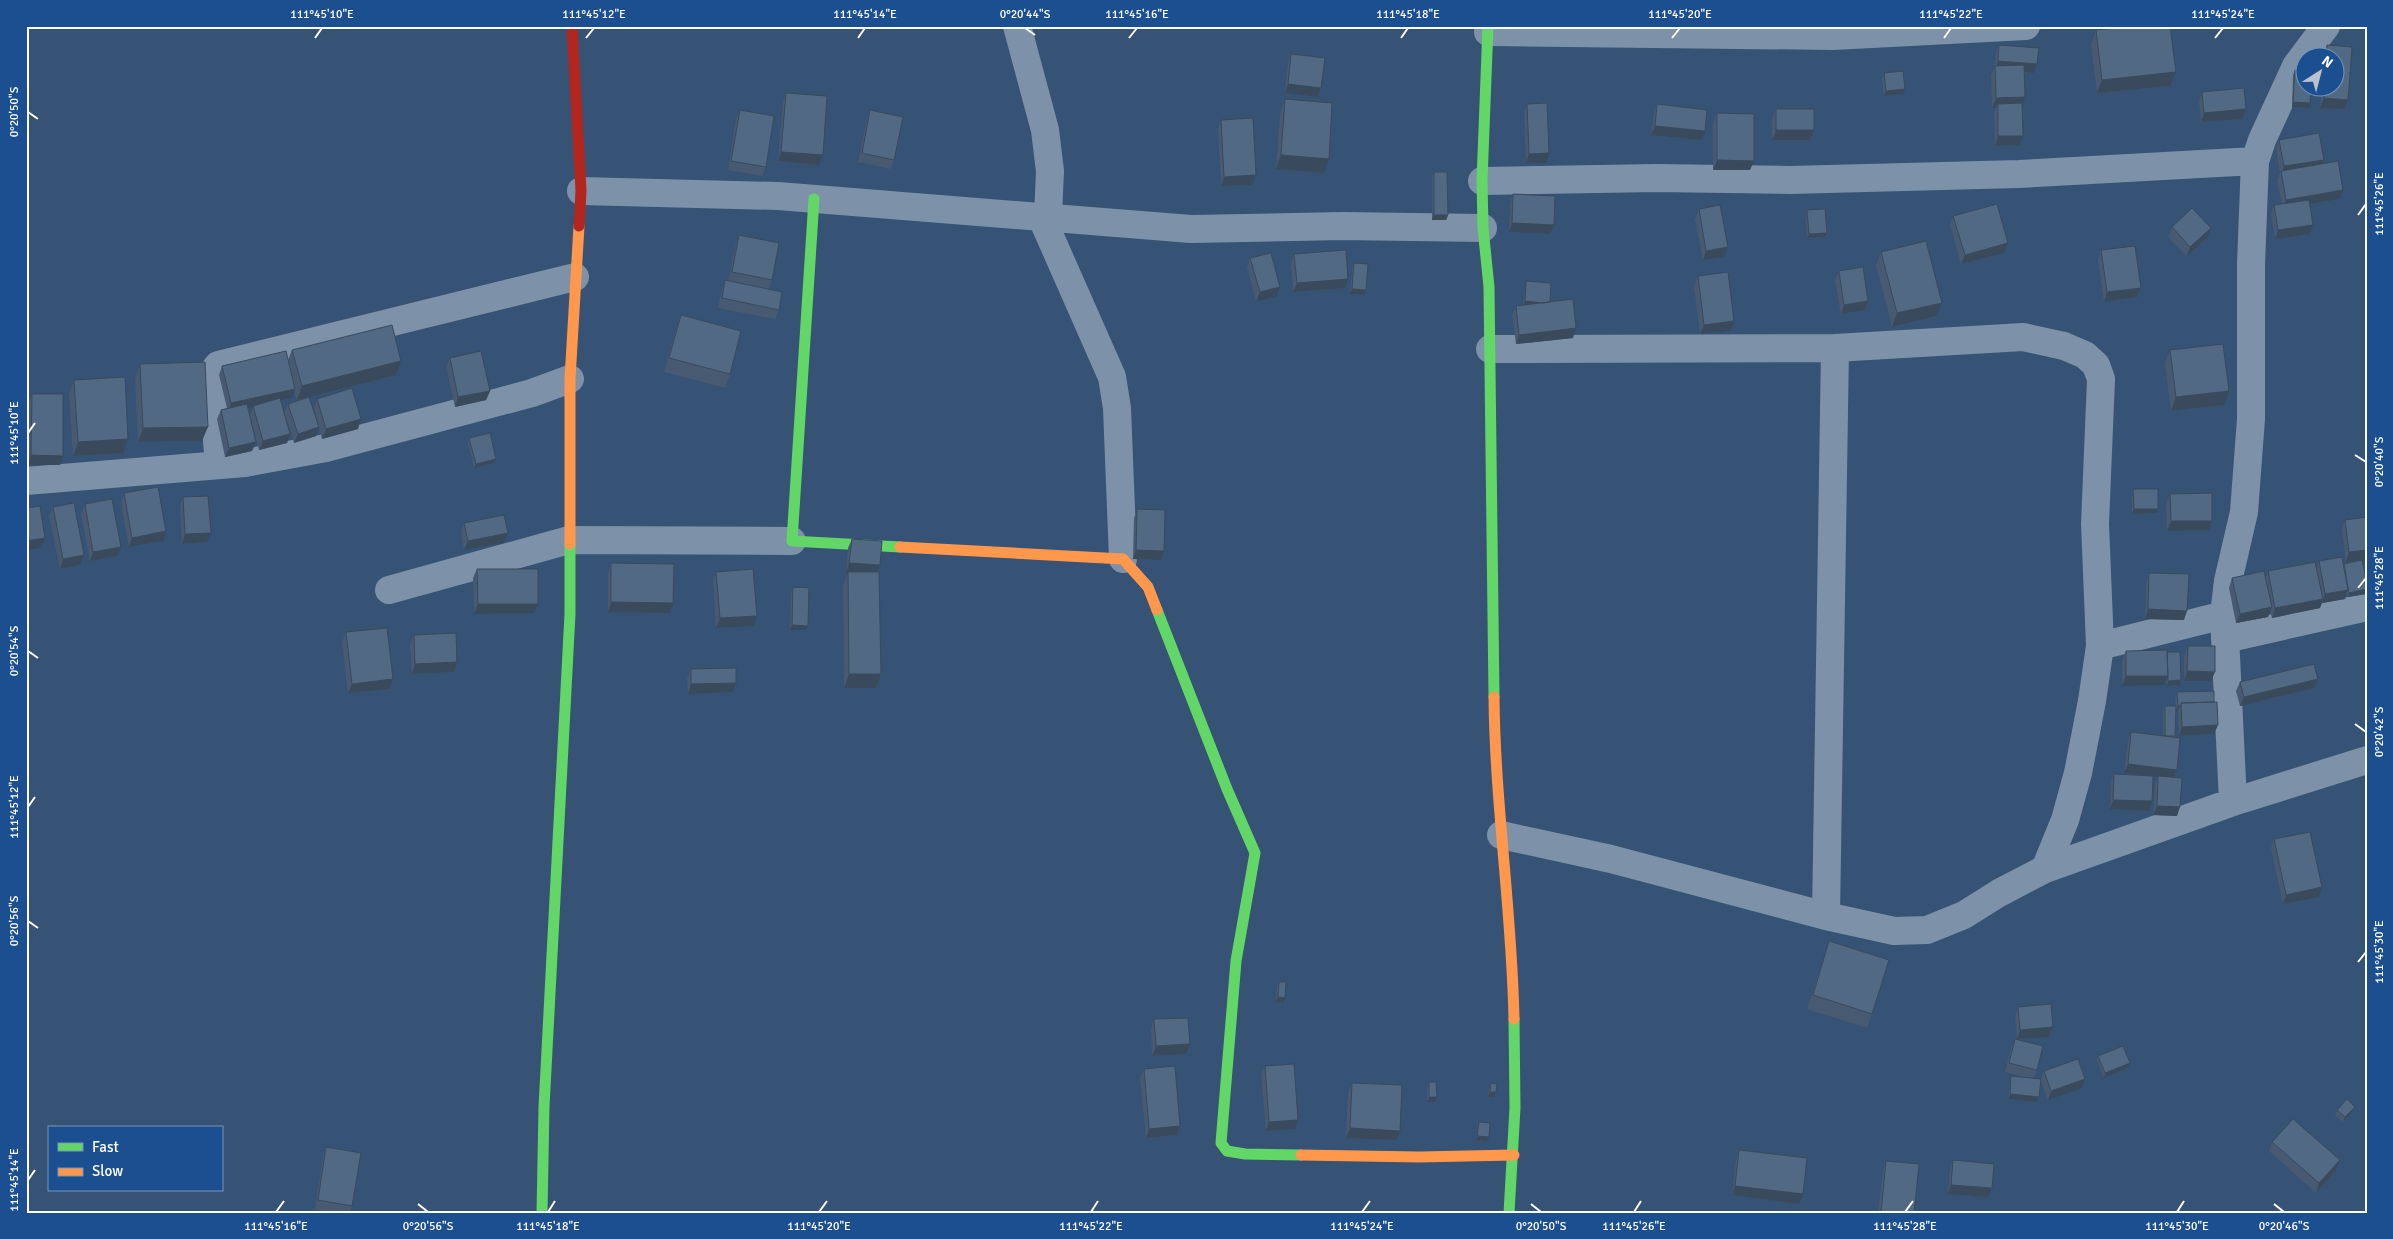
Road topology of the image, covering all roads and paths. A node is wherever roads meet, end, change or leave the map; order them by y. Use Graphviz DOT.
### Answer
graph roads {
  1 [pos="572,26"];
  2 [pos="1017,26"];
  3 [pos="2026,26"];
  4 [pos="2326,26"];
  5 [pos="1488,29"];
  6 [pos="1832,31"];
  7 [pos="2255,161"];
  8 [pos="1482,181"];
  9 [pos="581,190"];
  10 [pos="814,199"];
  11 [pos="1045,216"];
  12 [pos="1483,228"];
  13 [pos="575,277"];
  14 [pos="1835,348"];
  15 [pos="1490,349"];
  16 [pos="570,379"];
  17 [pos="219,464"];
  18 [pos="26,481"];
  19 [pos="569,540"];
  20 [pos="792,541"];
  21 [pos="1122,559"];
  22 [pos="389,590"];
  23 [pos="2367,607"];
  24 [pos="2224,627"];
  25 [pos="2100,646"];
  26 [pos="2367,760"];
  27 [pos="2233,802"];
  28 [pos="1500,835"];
  29 [pos="2045,870"];
  30 [pos="1826,916"];
  31 [pos="1514,1155"];
  32 [pos="542,1213"];
  33 [pos="1509,1213"];
  1 -- 9 [label="street"];
  2 -- 11 [label="street"];
  3 -- 6 [label="street"];
  4 -- 7 [label="street"];
  5 -- 6 [label="street"];
  5 -- 8 [label="street"];
  7 -- 8 [label="street"];
  7 -- 24 [label="street"];
  8 -- 12 [label="street"];
  9 -- 10 [label="street"];
  9 -- 13 [label="street"];
  10 -- 11 [label="street"];
  10 -- 20 [label="street"];
  11 -- 12 [label="street"];
  11 -- 21 [label="street"];
  12 -- 15 [label="street"];
  13 -- 16 [label="street"];
  13 -- 17 [label="street"];
  14 -- 15 [label="street"];
  14 -- 25 [label="street"];
  14 -- 30 [label="street"];
  15 -- 28 [label="street"];
  16 -- 17 [label="street"];
  16 -- 19 [label="street"];
  17 -- 18 [label="street"];
  19 -- 20 [label="street"];
  19 -- 22 [label="street"];
  19 -- 32 [label="street"];
  20 -- 21 [label="street"];
  21 -- 31 [label="street"];
  23 -- 24 [label="street"];
  24 -- 25 [label="street"];
  24 -- 27 [label="street"];
  25 -- 29 [label="street"];
  26 -- 27 [label="street"];
  27 -- 29 [label="street"];
  28 -- 30 [label="street"];
  28 -- 31 [label="street"];
  29 -- 30 [label="street"];
  31 -- 33 [label="street"];
}
